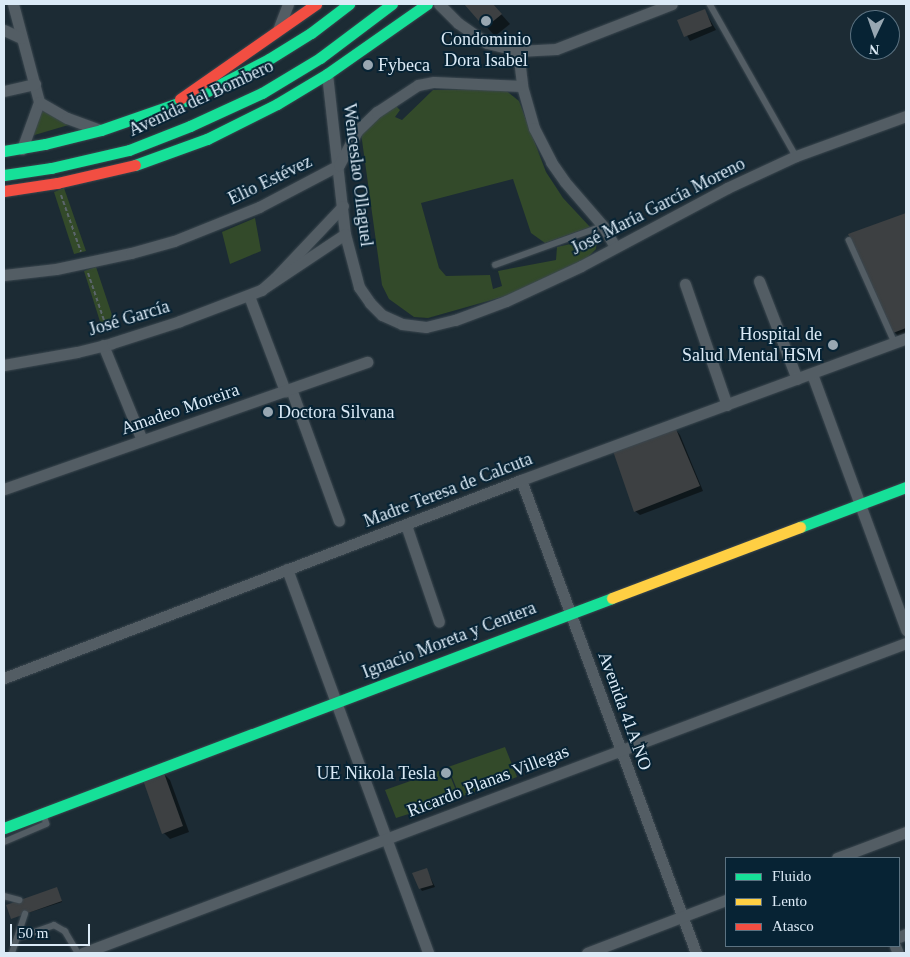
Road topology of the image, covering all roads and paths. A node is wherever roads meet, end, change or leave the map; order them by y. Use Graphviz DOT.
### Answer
graph roads {
  1 [pos="13,4"];
  2 [pos="288,4"];
  3 [pos="316,4"];
  4 [pos="349,4"];
  5 [pos="427,4"];
  6 [pos="439,4"];
  7 [pos="672,4"];
  8 [pos="710,4"];
  9 [pos="388,6"];
  10 [pos="4,30"];
  11 [pos="276,33"];
  12 [pos="22,38"];
  13 [pos="518,51"];
  14 [pos="327,74"];
  15 [pos="35,84"];
  16 [pos="522,86"];
  17 [pos="4,91"];
  18 [pos="39,102"];
  19 [pos="163,110"];
  20 [pos="906,116"];
  21 [pos="101,130"];
  22 [pos="22,149"];
  23 [pos="4,151"];
  24 [pos="796,156"];
  25 [pos="339,165"];
  26 [pos="4,175"];
  27 [pos="4,191"];
  28 [pos="343,206"];
  29 [pos="603,226"];
  30 [pos="345,234"];
  31 [pos="849,240"];
  32 [pos="615,247"];
  33 [pos="495,265"];
  34 [pos="4,275"];
  35 [pos="759,281"];
  36 [pos="685,284"];
  37 [pos="261,290"];
  38 [pos="249,296"];
  39 [pos="426,327"];
  40 [pos="906,338"];
  41 [pos="895,342"];
  42 [pos="104,345"];
  43 [pos="367,362"];
  44 [pos="4,365"];
  45 [pos="812,374"];
  46 [pos="797,379"];
  47 [pos="288,390"];
  48 [pos="727,405"];
  49 [pos="142,440"];
  50 [pos="521,480"];
  51 [pos="906,487"];
  52 [pos="4,488"];
  53 [pos="860,504"];
  54 [pos="339,520"];
  55 [pos="406,525"];
  56 [pos="287,570"];
  57 [pos="570,613"];
  58 [pos="439,622"];
  59 [pos="906,630"];
  60 [pos="906,643"];
  61 [pos="4,678"];
  62 [pos="336,701"];
  63 [pos="621,750"];
  64 [pos="43,813"];
  65 [pos="4,828"];
  66 [pos="906,832"];
  67 [pos="386,838"];
  68 [pos="4,842"];
  69 [pos="840,857"];
  70 [pos="4,896"];
  71 [pos="20,900"];
  72 [pos="725,900"];
  73 [pos="25,914"];
  74 [pos="682,917"];
  75 [pos="17,938"];
  76 [pos="12,953"];
  77 [pos="78,953"];
  78 [pos="83,953"];
  79 [pos="428,953"];
  80 [pos="587,953"];
  81 [pos="696,953"];
  1 -- 12 [label="street"];
  2 -- 11 [label="street"];
  3 -- 11 [label="main road, Avenida del Bombero"];
  4 -- 19 [label="main road, Avenida del Bombero"];
  5 -- 14 [label="main road, Avenida del Bombero"];
  6 -- 13 [label="street"];
  7 -- 13 [label="street"];
  8 -- 24 [label="lane"];
  9 -- 26 [label="main road, Avenida del Bombero"];
  10 -- 12 [label="street"];
  11 -- 19 [label="main road, Avenida del Bombero"];
  12 -- 15 [label="street"];
  13 -- 16 [label="street"];
  14 -- 25 [label="street, Wenceslao Ollaguel"];
  14 -- 27 [label="main road, Avenida del Bombero"];
  15 -- 17 [label="street"];
  15 -- 18 [label="street"];
  16 -- 25 [label="street, Elio Estévez"];
  16 -- 29 [label="street"];
  18 -- 21 [label="street"];
  18 -- 22 [label="street"];
  19 -- 21 [label="main road, Avenida del Bombero"];
  20 -- 24 [label="street, José María García Moreno"];
  21 -- 22 [label="main road, Avenida del Bombero"];
  22 -- 23 [label="main road, Avenida del Bombero"];
  24 -- 32 [label="street, José María García Moreno"];
  25 -- 28 [label="street, Wenceslao Ollaguel"];
  25 -- 34 [label="street, Elio Estévez"];
  28 -- 30 [label="street, Wenceslao Ollaguel"];
  28 -- 37 [label="street, José García"];
  29 -- 32 [label="street"];
  29 -- 33 [label="lane"];
  30 -- 37 [label="street, José García"];
  30 -- 39 [label="street, Wenceslao Ollaguel"];
  31 -- 41 [label="lane"];
  32 -- 39 [label="street, José María García Moreno"];
  35 -- 46 [label="street"];
  36 -- 48 [label="street"];
  37 -- 38 [label="street, José García"];
  38 -- 42 [label="street, José García"];
  38 -- 47 [label="street"];
  40 -- 41 [label="street, Madre Teresa de Calcuta"];
  41 -- 45 [label="street, Madre Teresa de Calcuta"];
  42 -- 44 [label="street, José García"];
  42 -- 49 [label="street"];
  43 -- 47 [label="street, Amadeo Moreira"];
  45 -- 46 [label="street, Madre Teresa de Calcuta"];
  45 -- 53 [label="street"];
  46 -- 48 [label="street, Madre Teresa de Calcuta"];
  47 -- 49 [label="street, Amadeo Moreira"];
  47 -- 54 [label="street"];
  48 -- 50 [label="street, Madre Teresa de Calcuta"];
  49 -- 52 [label="street, Amadeo Moreira"];
  50 -- 55 [label="street, Madre Teresa de Calcuta"];
  50 -- 57 [label="street, Avenida 41A NO"];
  51 -- 53 [label="main road, Ignacio Moreta y Centera"];
  53 -- 57 [label="main road, Ignacio Moreta y Centera"];
  53 -- 59 [label="street"];
  55 -- 56 [label="street, Madre Teresa de Calcuta"];
  55 -- 58 [label="street"];
  56 -- 61 [label="street, Madre Teresa de Calcuta"];
  56 -- 62 [label="street"];
  57 -- 62 [label="main road, Ignacio Moreta y Centera"];
  57 -- 63 [label="street, Avenida 41A NO"];
  60 -- 63 [label="street, Ricardo Planas Villegas"];
  62 -- 64 [label="main road, Ignacio Moreta y Centera"];
  62 -- 67 [label="street"];
  63 -- 67 [label="street, Ricardo Planas Villegas"];
  63 -- 74 [label="street, Avenida 41A NO"];
  64 -- 65 [label="main road, Ignacio Moreta y Centera"];
  64 -- 68 [label="lane"];
  66 -- 69 [label="street"];
  67 -- 78 [label="street, Ricardo Planas Villegas"];
  67 -- 79 [label="street"];
  70 -- 71 [label="lane"];
  72 -- 74 [label="street"];
  73 -- 75 [label="lane"];
  74 -- 80 [label="street"];
  74 -- 81 [label="street, Avenida 41A NO"];
  75 -- 76 [label="lane"];
  75 -- 77 [label="lane"];
}
